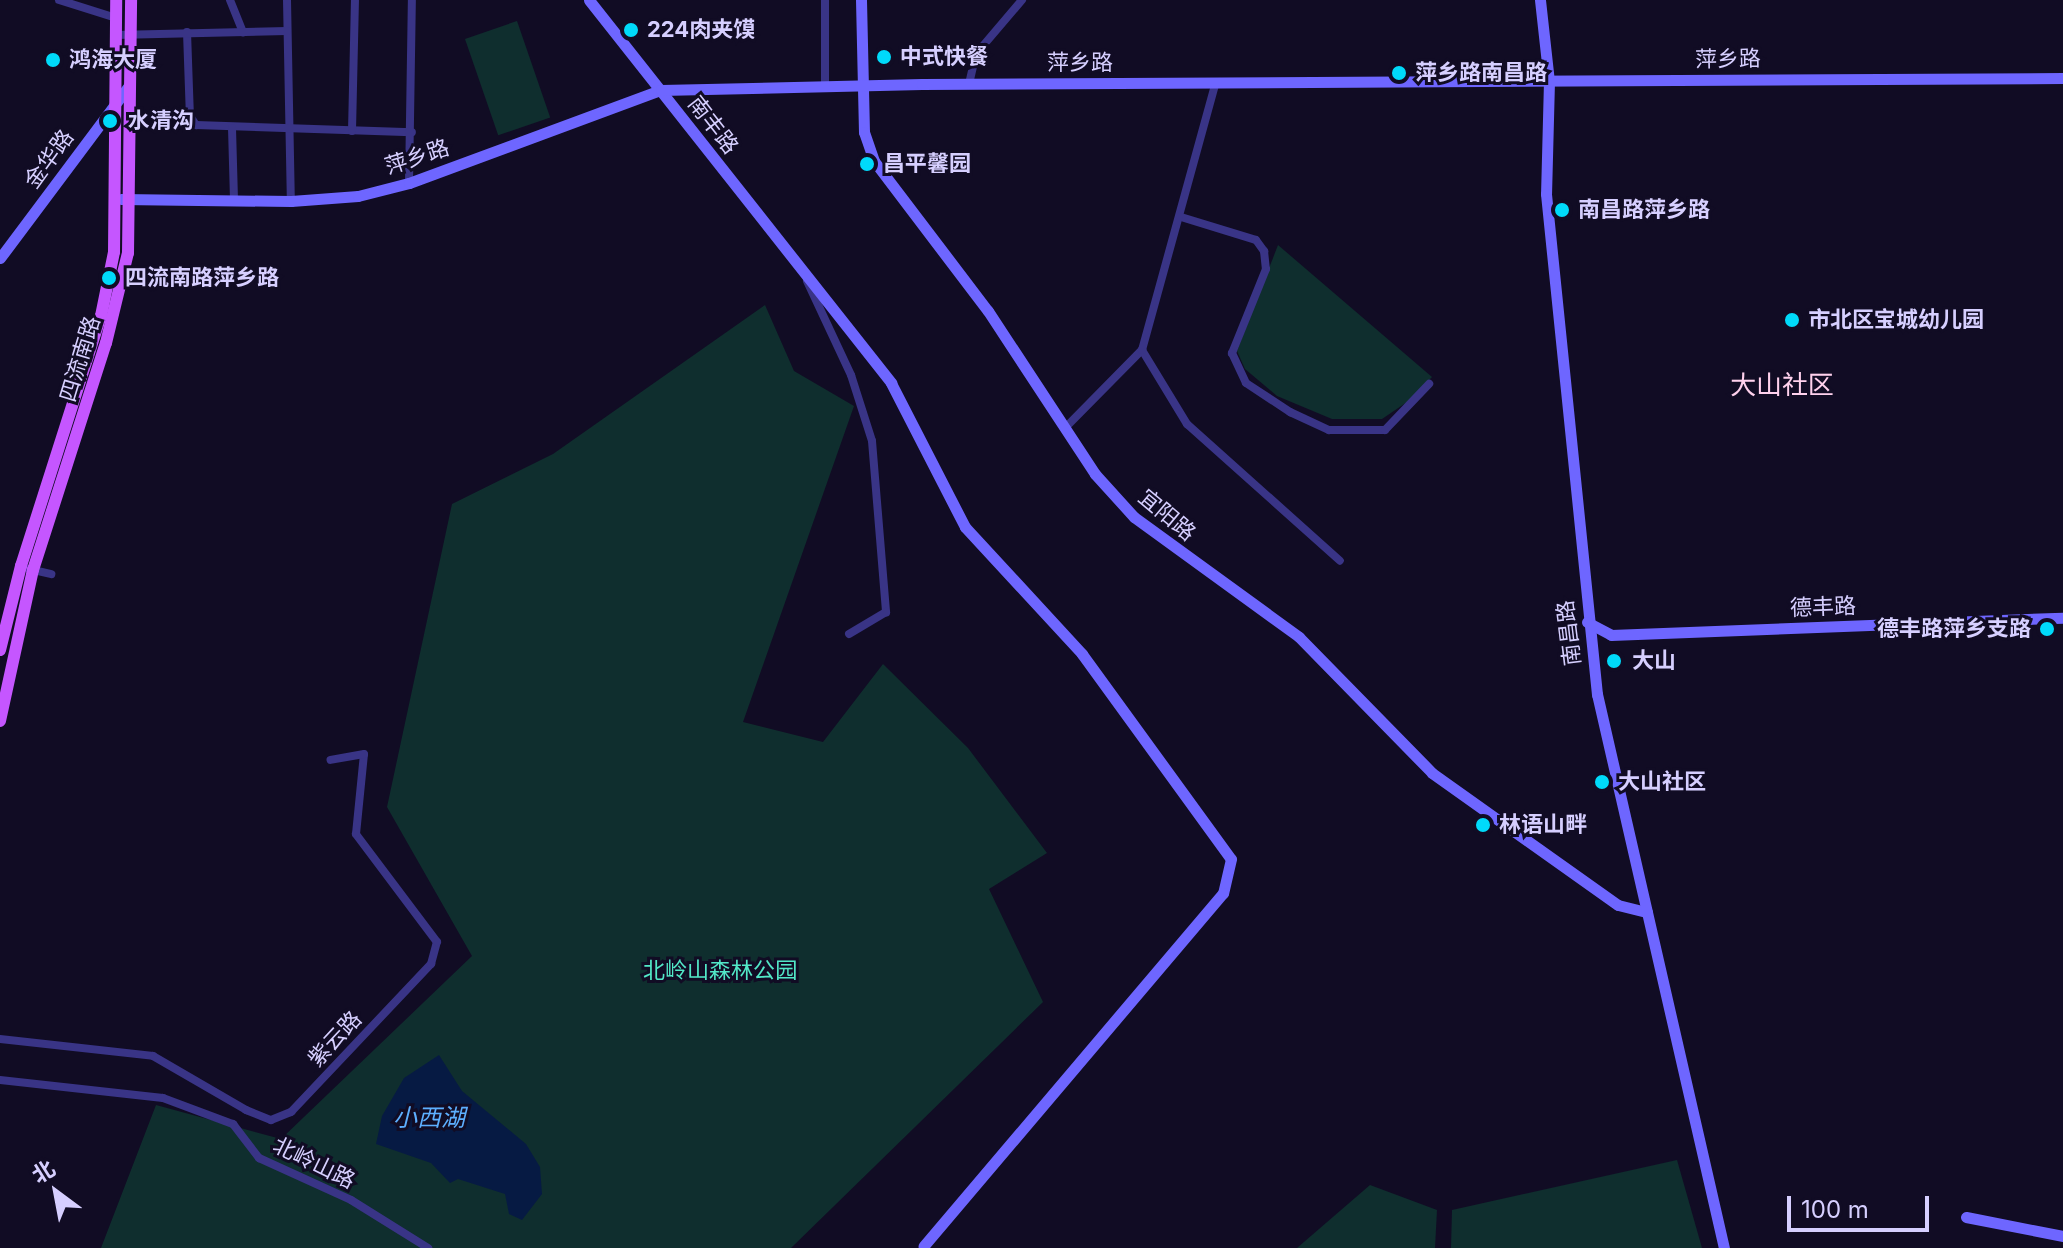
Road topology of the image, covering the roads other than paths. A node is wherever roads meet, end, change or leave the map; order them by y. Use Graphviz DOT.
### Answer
graph roads {
  1 [pos="59,0"];
  2 [pos="116,0"];
  3 [pos="131,0"];
  4 [pos="230,0"];
  5 [pos="287,0"];
  6 [pos="355,0"];
  7 [pos="412,0"];
  8 [pos="589,0"];
  9 [pos="825,0"];
  10 [pos="861,0"];
  11 [pos="1022,0"];
  12 [pos="1540,0"];
  13 [pos="116,18"];
  14 [pos="287,31"];
  15 [pos="187,32"];
  16 [pos="243,32"];
  17 [pos="130,33"];
  18 [pos="116,35"];
  19 [pos="2063,78"];
  20 [pos="1549,81"];
  21 [pos="1216,82"];
  22 [pos="130,84"];
  23 [pos="862,84"];
  24 [pos="969,84"];
  25 [pos="825,85"];
  26 [pos="661,90"];
  27 [pos="116,102"];
  28 [pos="232,128"];
  29 [pos="292,129"];
  30 [pos="352,131"];
  31 [pos="412,132"];
  32 [pos="409,183"];
  33 [pos="123,199"];
  34 [pos="234,201"];
  35 [pos="291,201"];
  36 [pos="1181,217"];
  37 [pos="0,258"];
  38 [pos="804,275"];
  39 [pos="1142,350"];
  40 [pos="1429,384"];
  41 [pos="1065,428"];
  42 [pos="1340,561"];
  43 [pos="27,568"];
  44 [pos="51,574"];
  45 [pos="2063,618"];
  46 [pos="1587,622"];
  47 [pos="849,634"];
  48 [pos="0,649"];
  49 [pos="1,706"];
  50 [pos="331,760"];
  51 [pos="1647,912"];
  52 [pos="0,1039"];
  53 [pos="0,1080"];
  54 [pos="1966,1217"];
  55 [pos="2063,1236"];
  56 [pos="924,1246"];
  57 [pos="428,1248"];
  58 [pos="1724,1248"];
  1 -- 13 [label="street"];
  2 -- 13 [label="main road, 四流南路"];
  3 -- 17 [label="main road, 四流南路"];
  4 -- 16 [label="street"];
  5 -- 14 [label="street"];
  6 -- 30 [label="street"];
  7 -- 31 [label="street"];
  8 -- 26 [label="main road, 南丰路"];
  9 -- 25 [label="street"];
  10 -- 23 [label="main road, 宜阳路"];
  11 -- 24 [label="street"];
  12 -- 20 [label="main road, 南昌路"];
  13 -- 18 [label="main road, 四流南路"];
  14 -- 16 [label="street"];
  14 -- 29 [label="street"];
  15 -- 16 [label="street"];
  15 -- 17 [label="street"];
  15 -- 28 [label="street"];
  17 -- 18 [label="street"];
  17 -- 22 [label="main road, 四流南路"];
  18 -- 27 [label="main road, 四流南路"];
  19 -- 20 [label="main road, 萍乡路"];
  20 -- 21 [label="main road, 萍乡路"];
  20 -- 46 [label="main road, 南昌路"];
  21 -- 24 [label="main road, 萍乡路"];
  21 -- 36 [label="street"];
  22 -- 27 [label="main road, 金华路"];
  22 -- 33 [label="main road, 四流南路"];
  23 -- 24 [label="main road, 萍乡路"];
  23 -- 25 [label="main road, 萍乡路"];
  23 -- 41 [label="main road, 宜阳路"];
  25 -- 26 [label="main road, 萍乡路"];
  26 -- 32 [label="main road, 萍乡路"];
  26 -- 38 [label="main road, 南丰路"];
  27 -- 33 [label="main road, 四流南路"];
  27 -- 37 [label="main road, 金华路"];
  28 -- 29 [label="street"];
  28 -- 34 [label="street"];
  29 -- 30 [label="street"];
  29 -- 35 [label="street"];
  30 -- 31 [label="street"];
  31 -- 32 [label="street"];
  32 -- 35 [label="main road, 萍乡路"];
  33 -- 34 [label="main road, 萍乡路"];
  33 -- 43 [label="main road, 四流南路"];
  34 -- 35 [label="main road, 萍乡路"];
  36 -- 39 [label="street"];
  36 -- 40 [label="street"];
  38 -- 47 [label="street"];
  38 -- 56 [label="main road, 南丰路"];
  39 -- 41 [label="street"];
  39 -- 42 [label="street"];
  41 -- 51 [label="main road, 宜阳路"];
  43 -- 44 [label="street"];
  43 -- 48 [label="main road, 四流南路"];
  43 -- 49 [label="main road, 四流南路"];
  45 -- 46 [label="main road, 德丰路"];
  46 -- 51 [label="main road, 南昌路"];
  50 -- 52 [label="street, 紫云路"];
  51 -- 58 [label="main road, 南昌路"];
  53 -- 57 [label="street, 北岭山路"];
  54 -- 55 [label="main road"];
}
